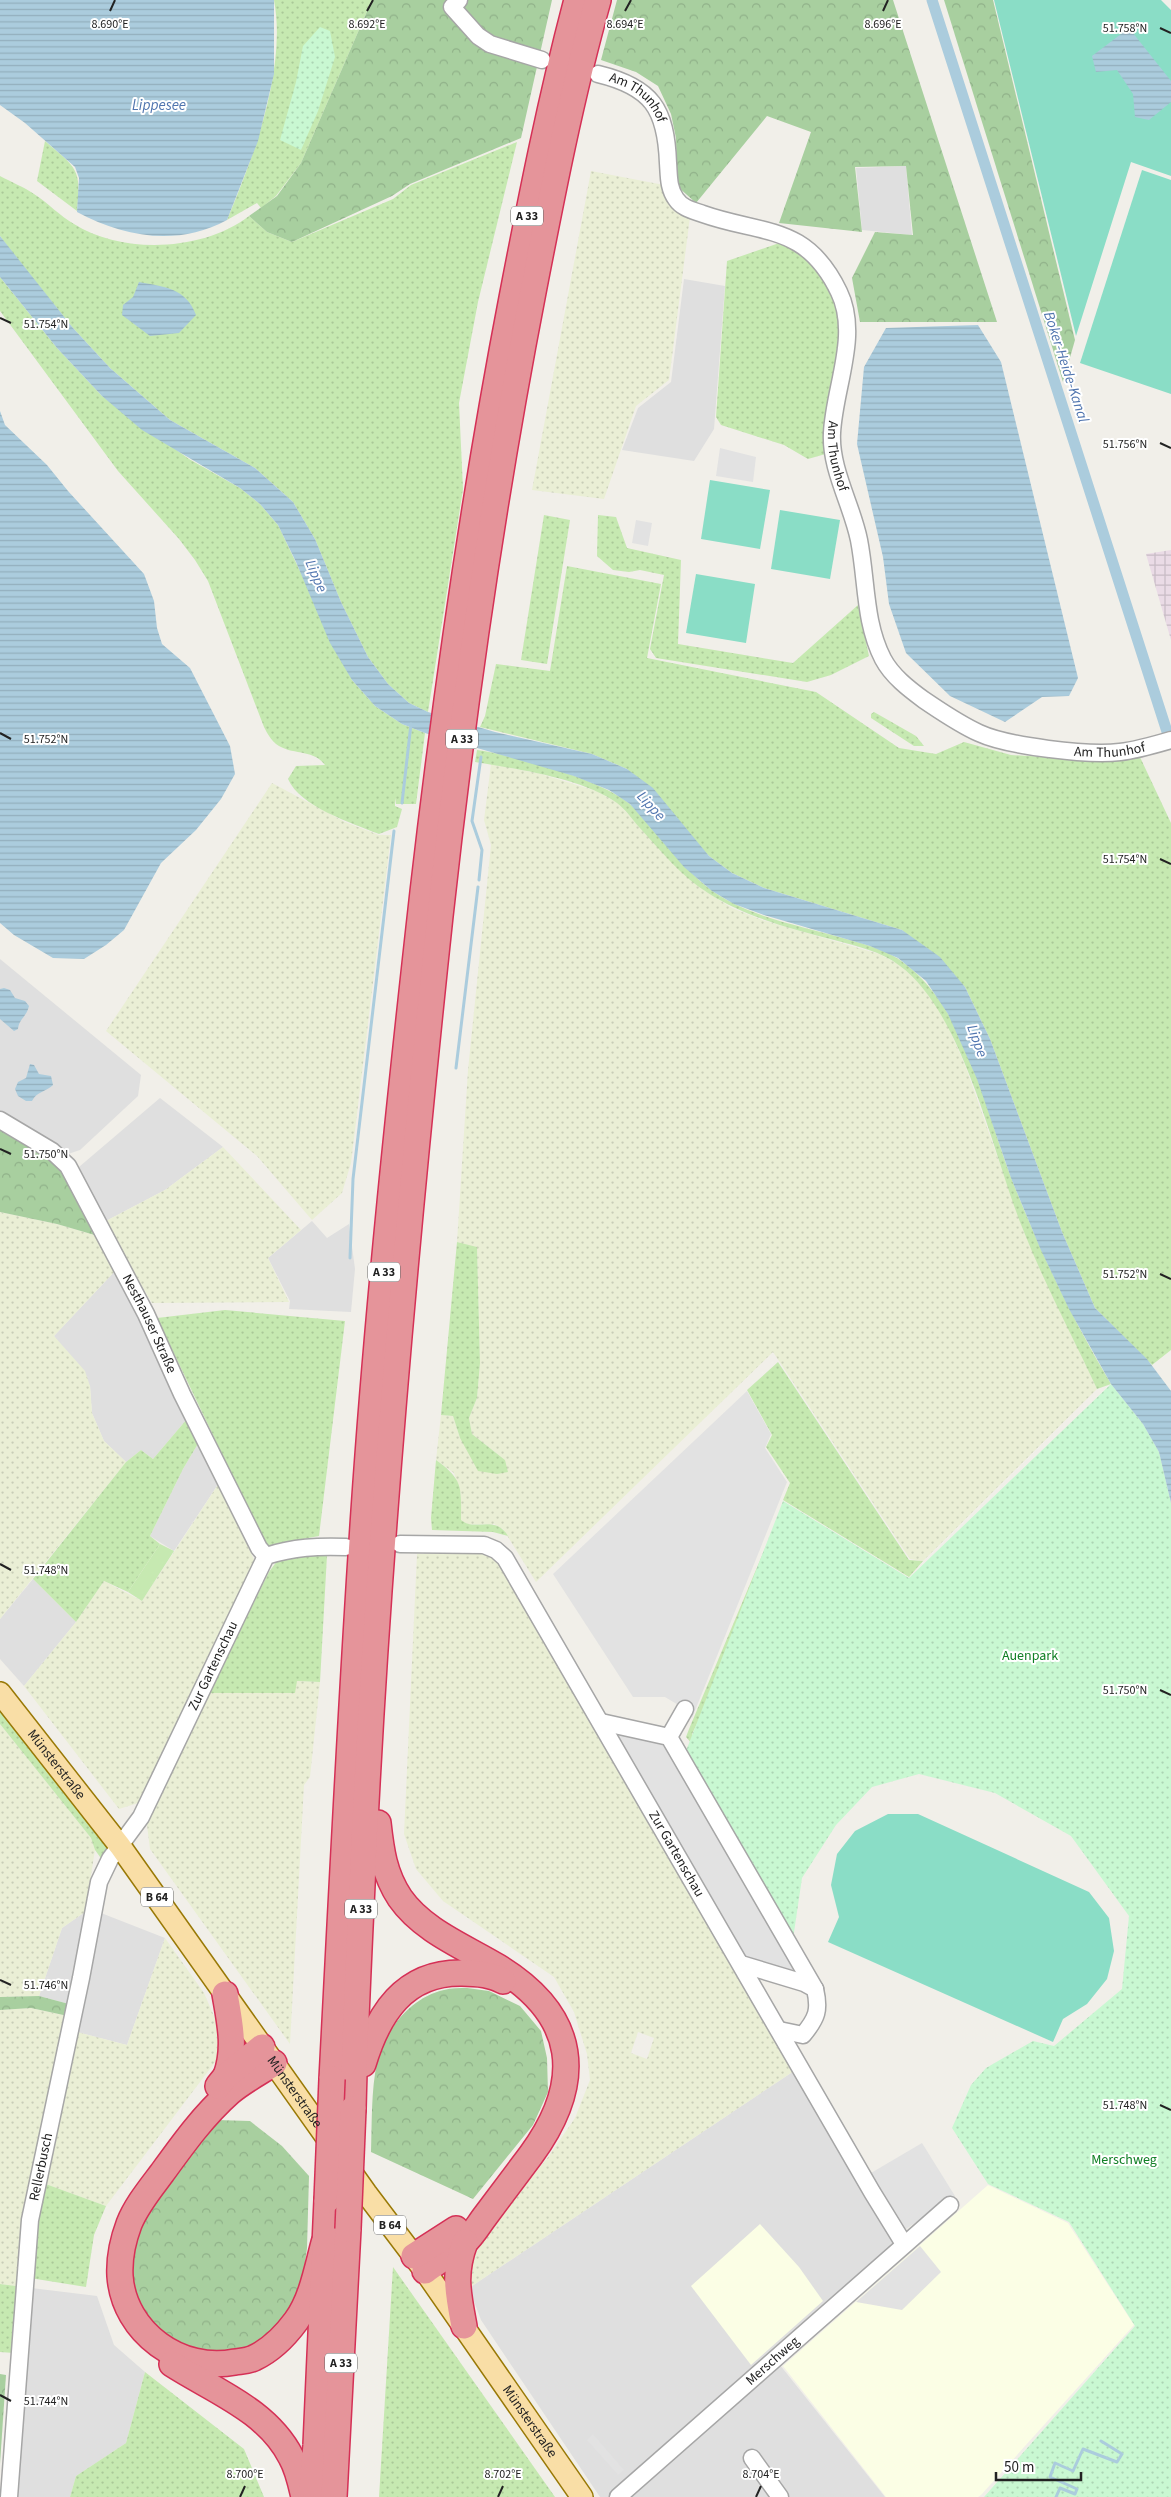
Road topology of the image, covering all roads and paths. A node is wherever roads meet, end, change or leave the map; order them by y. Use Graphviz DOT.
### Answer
graph roads {
  1 [pos="458,0"];
  2 [pos="586,5"];
  3 [pos="542,60"];
  4 [pos="598,74"];
  5 [pos="1171,740"];
  6 [pos="441,821"];
  7 [pos="0,1120"];
  8 [pos="400,1544"];
  9 [pos="346,1547"];
  10 [pos="266,1556"];
  11 [pos="0,1693"];
  12 [pos="685,1709"];
  13 [pos="370,1720"];
  14 [pos="601,1722"];
  15 [pos="669,1737"];
  16 [pos="120,1846"];
  17 [pos="741,1964"];
  18 [pos="815,1989"];
  19 [pos="225,1994"];
  20 [pos="779,2030"];
  21 [pos="268,2055"];
  22 [pos="226,2076"];
  23 [pos="353,2103"];
  24 [pos="950,2205"];
  25 [pos="465,2242"];
  26 [pos="324,2243"];
  27 [pos="904,2244"];
  28 [pos="419,2263"];
  29 [pos="464,2326"];
  30 [pos="752,2458"];
  31 [pos="9,2497"];
  32 [pos="304,2497"];
  33 [pos="311,2497"];
  34 [pos="334,2497"];
  35 [pos="582,2497"];
  36 [pos="618,2497"];
  37 [pos="780,2497"];
  1 -- 3 [label="street"];
  2 -- 6 [label="highway, A 33"];
  4 -- 5 [label="street, Am Thunhof"];
  6 -- 13 [label="highway, A 33"];
  6 -- 26 [label="highway, A 33, bridge"];
  7 -- 10 [label="street, Nesthauser Straße"];
  8 -- 14 [label="street, Zur Gartenschau"];
  9 -- 10 [label="street"];
  10 -- 16 [label="street, Zur Gartenschau"];
  11 -- 16 [label="main road, Münsterstraße / B 64"];
  12 -- 15 [label="street"];
  13 -- 23 [label="highway, A 33"];
  13 -- 25 [label="highway"];
  14 -- 15 [label="street"];
  14 -- 17 [label="street, Zur Gartenschau"];
  15 -- 18 [label="street"];
  16 -- 19 [label="main road, Münsterstraße / B 64"];
  16 -- 31 [label="street, Rellerbusch"];
  17 -- 18 [label="street"];
  17 -- 20 [label="street, Zur Gartenschau"];
  18 -- 20 [label="street"];
  19 -- 21 [label="main road, Münsterstraße / B 64"];
  19 -- 22 [label="highway"];
  20 -- 27 [label="street, Zur Gartenschau"];
  21 -- 22 [label="highway"];
  21 -- 26 [label="highway"];
  21 -- 28 [label="main road, Münsterstraße / B 64"];
  22 -- 32 [label="highway"];
  23 -- 28 [label="highway"];
  23 -- 34 [label="highway, A 33, bridge"];
  24 -- 27 [label="street, Merschweg"];
  25 -- 28 [label="highway"];
  25 -- 29 [label="highway"];
  26 -- 33 [label="highway, A 33"];
  27 -- 36 [label="street, Merschweg"];
  28 -- 29 [label="main road, Münsterstraße"];
  29 -- 35 [label="main road, Münsterstraße"];
  30 -- 37 [label="street"];
}
